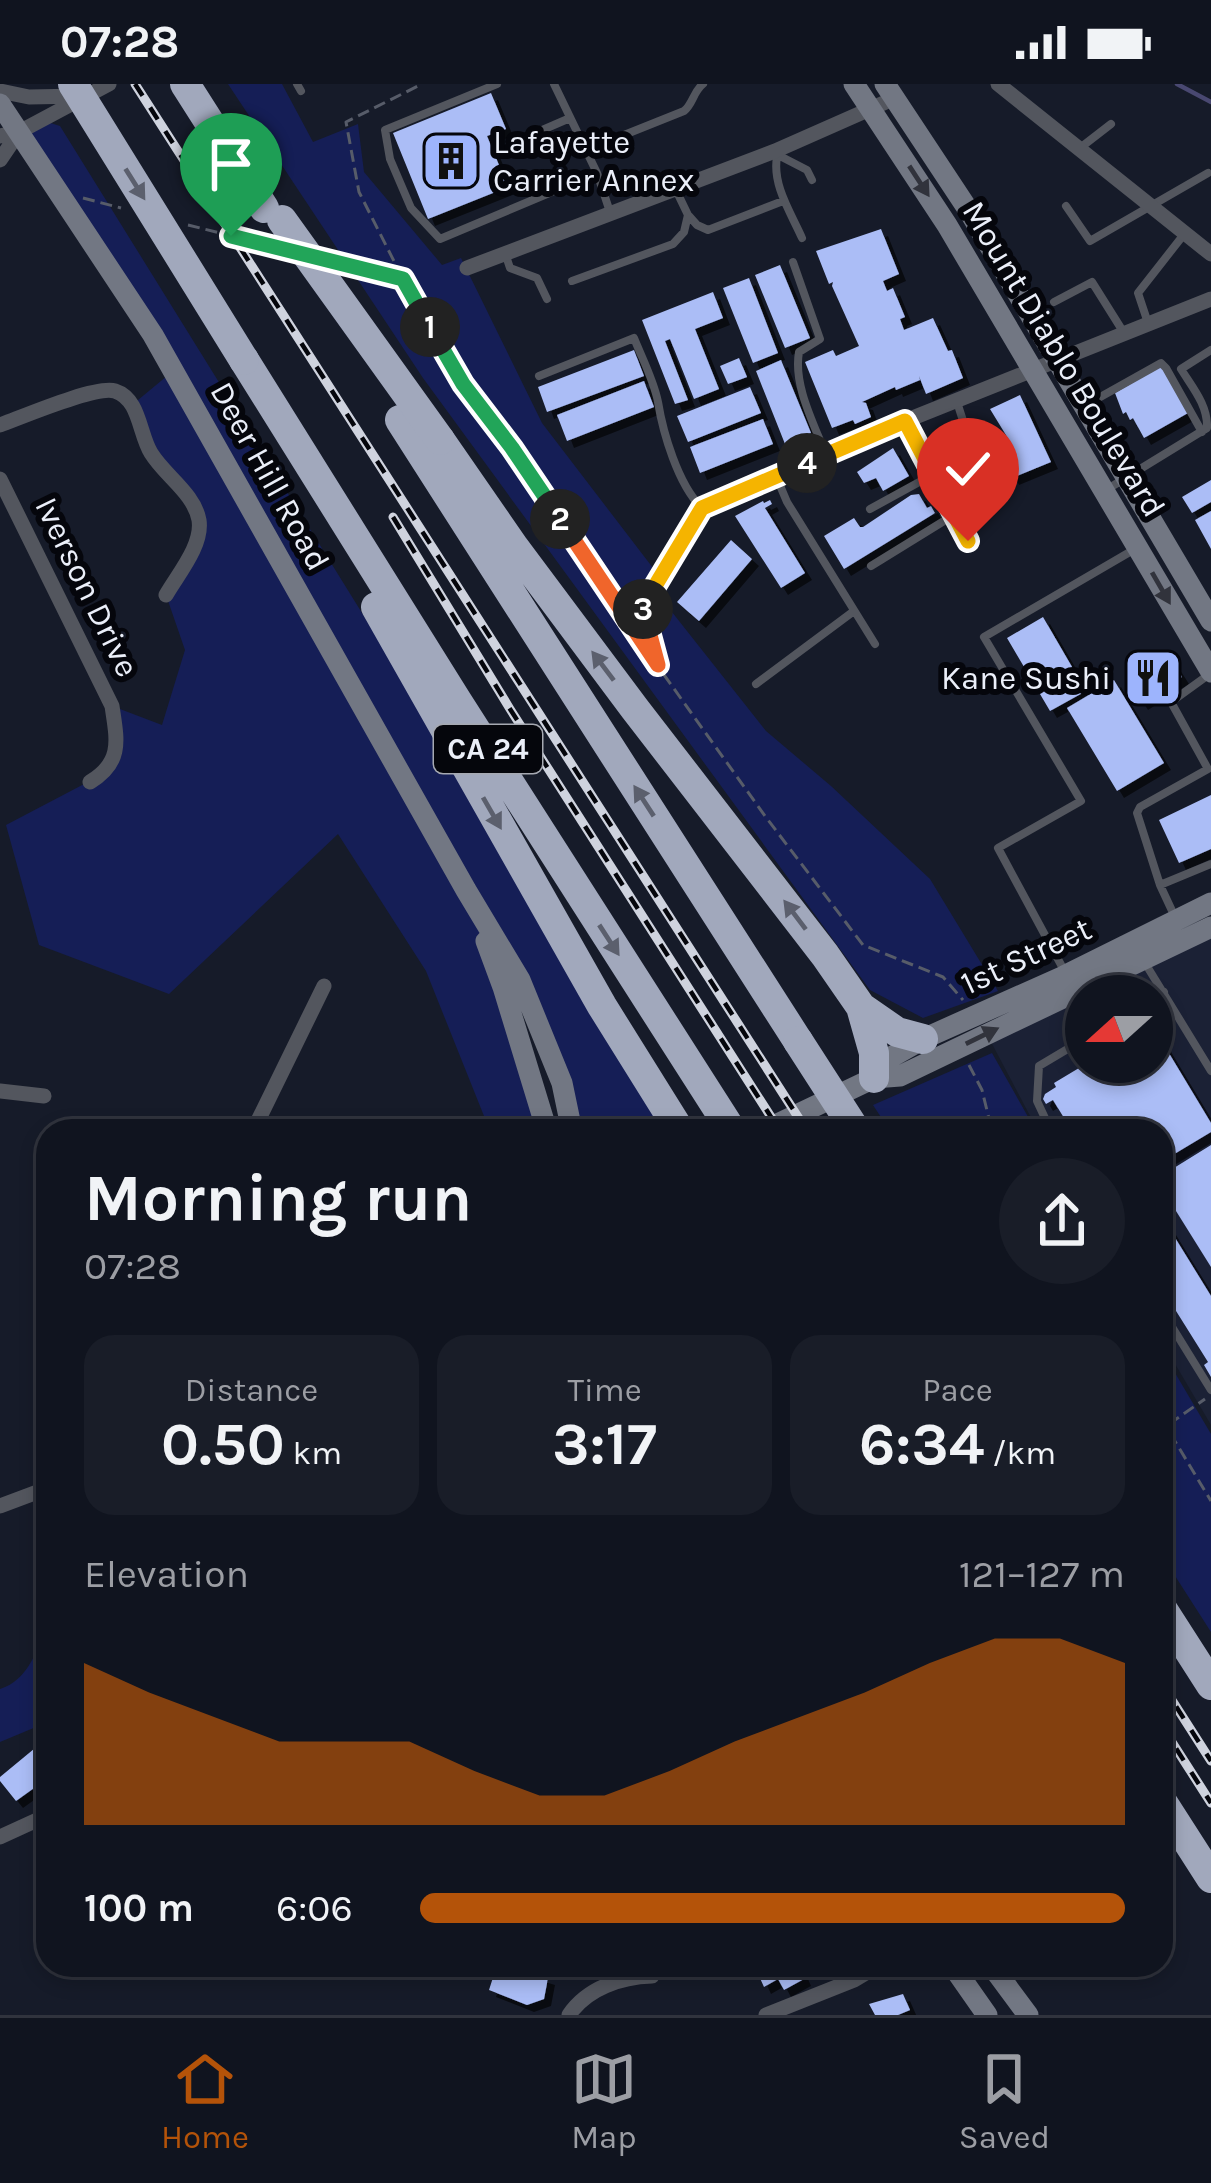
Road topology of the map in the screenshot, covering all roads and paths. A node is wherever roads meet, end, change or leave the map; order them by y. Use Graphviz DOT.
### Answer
graph roads {
  1 [pos="109,84"];
  2 [pos="185,84"];
  3 [pos="422,84"];
  4 [pos="497,84"];
  5 [pos="554,84"];
  6 [pos="703,84"];
  7 [pos="854,84"];
  8 [pos="998,84"];
  9 [pos="79,90"];
  10 [pos="0,91"];
  11 [pos="890,91"];
  12 [pos="0,104"];
  13 [pos="872,109"];
  14 [pos="570,118"];
  15 [pos="1111,124"];
  16 [pos="9,134"];
  17 [pos="604,143"];
  18 [pos="510,144"];
  19 [pos="1079,148"];
  20 [pos="776,154"];
  21 [pos="0,160"];
  22 [pos="597,173"];
  23 [pos="1208,173"];
  24 [pos="812,180"];
  25 [pos="676,189"];
  26 [pos="58,192"];
  27 [pos="783,201"];
  28 [pos="1066,206"];
  29 [pos="1152,207"];
  30 [pos="127,209"];
  31 [pos="611,213"];
  32 [pos="688,215"];
  33 [pos="173,221"];
  34 [pos="278,226"];
  35 [pos="1185,233"];
  36 [pos="802,238"];
  37 [pos="506,254"];
  38 [pos="1211,254"];
  39 [pos="334,261"];
  40 [pos="793,262"];
  41 [pos="467,268"];
  42 [pos="403,279"];
  43 [pos="572,281"];
  44 [pos="547,299"];
  45 [pos="1211,299"];
  46 [pos="1054,302"];
  47 [pos="1148,325"];
  48 [pos="1125,334"];
  49 [pos="1211,350"];
  50 [pos="1056,362"];
  51 [pos="1034,371"];
  52 [pos="539,376"];
  53 [pos="957,402"];
  54 [pos="1082,407"];
  55 [pos="278,414"];
  56 [pos="905,421"];
  57 [pos="0,424"];
  58 [pos="1202,432"];
  59 [pos="826,455"];
  60 [pos="933,474"];
  61 [pos="776,476"];
  62 [pos="0,479"];
  63 [pos="983,483"];
  64 [pos="1114,484"];
  65 [pos="702,508"];
  66 [pos="870,509"];
  67 [pos="954,515"];
  68 [pos="1160,536"];
  69 [pos="968,541"];
  70 [pos="1138,548"];
  71 [pos="872,566"];
  72 [pos="166,595"];
  73 [pos="1205,596"];
  74 [pos="854,611"];
  75 [pos="1211,621"];
  76 [pos="875,644"];
  77 [pos="658,665"];
  78 [pos="1211,673"];
  79 [pos="756,684"];
  80 [pos="90,782"];
  81 [pos="1211,864"];
  82 [pos="1160,885"];
  83 [pos="466,890"];
  84 [pos="1211,903"];
  85 [pos="1177,922"];
  86 [pos="1211,927"];
  87 [pos="1144,958"];
  88 [pos="1074,971"];
  89 [pos="1154,975"];
  90 [pos="324,986"];
  91 [pos="861,1007"];
  92 [pos="1173,1007"];
  93 [pos="976,1016"];
  94 [pos="923,1039"];
  95 [pos="958,1047"];
  96 [pos="1065,1051"];
  97 [pos="1211,1071"];
  98 [pos="874,1078"];
  99 [pos="0,1091"];
  100 [pos="44,1096"];
  101 [pos="259,1119"];
  102 [pos="543,1119"];
  103 [pos="570,1119"];
  104 [pos="672,1119"];
  105 [pos="724,1119"];
  106 [pos="788,1119"];
  107 [pos="848,1119"];
  108 [pos="989,1119"];
  109 [pos="1045,1119"];
  110 [pos="1173,1329"];
  111 [pos="1211,1392"];
  112 [pos="1173,1420"];
  113 [pos="1173,1436"];
  114 [pos="36,1492"];
  115 [pos="1211,1502"];
  116 [pos="0,1506"];
  117 [pos="1173,1626"];
  118 [pos="1211,1685"];
  119 [pos="1173,1819"];
  120 [pos="36,1821"];
  121 [pos="1173,1831"];
  122 [pos="0,1838"];
  123 [pos="1211,1880"];
  124 [pos="628,1977"];
  125 [pos="859,1977"];
  126 [pos="960,1977"];
  127 [pos="1001,1977"];
  128 [pos="568,2015"];
  129 [pos="766,2015"];
  130 [pos="987,2015"];
  131 [pos="1028,2015"];
  1 -- 9 [label="street"];
  2 -- 34 [label="highway, CA 24"];
  3 -- 42 [label="path"];
  4 -- 22 [label="lane"];
  5 -- 14 [label="lane"];
  6 -- 17 [label="lane"];
  7 -- 13 [label="street, Mount Diablo Boulevard"];
  8 -- 19 [label="street"];
  9 -- 10 [label="street"];
  9 -- 16 [label="street"];
  9 -- 55 [label="highway, CA 24, one-way, bridge"];
  11 -- 13 [label="street"];
  11 -- 50 [label="street, Mount Diablo Boulevard"];
  12 -- 16 [label="street, Deer Hill Road"];
  13 -- 20 [label="street"];
  13 -- 51 [label="street, Mount Diablo Boulevard, one-way"];
  14 -- 18 [label="lane"];
  14 -- 22 [label="lane"];
  15 -- 19 [label="lane"];
  16 -- 21 [label="street"];
  16 -- 26 [label="street, Deer Hill Road"];
  19 -- 29 [label="street"];
  20 -- 24 [label="lane"];
  20 -- 25 [label="street"];
  20 -- 27 [label="lane"];
  22 -- 31 [label="lane"];
  23 -- 29 [label="lane"];
  25 -- 31 [label="street"];
  25 -- 32 [label="lane"];
  26 -- 30 [label="path"];
  26 -- 83 [label="street, Deer Hill Road"];
  27 -- 32 [label="lane"];
  27 -- 36 [label="lane"];
  28 -- 29 [label="lane"];
  29 -- 35 [label="street"];
  31 -- 37 [label="street"];
  32 -- 43 [label="lane"];
  33 -- 34 [label="path"];
  91 -- 34 [label="highway, one-way, bridge"];
  107 -- 34 [label="highway, CA 24, one-way, bridge"];
  35 -- 38 [label="street"];
  35 -- 47 [label="lane"];
  37 -- 41 [label="street"];
  37 -- 44 [label="lane"];
  39 -- 42 [label="path"];
  40 -- 59 [label="lane"];
  42 -- 77 [label="path"];
  45 -- 47 [label="street"];
  46 -- 48 [label="lane"];
  47 -- 48 [label="street"];
  48 -- 50 [label="street"];
  49 -- 58 [label="lane"];
  50 -- 51 [label="street"];
  50 -- 54 [label="street, Mount Diablo Boulevard"];
  51 -- 53 [label="street"];
  51 -- 64 [label="street, Mount Diablo Boulevard"];
  52 -- 65 [label="lane"];
  53 -- 56 [label="street"];
  53 -- 63 [label="lane"];
  54 -- 58 [label="lane"];
  54 -- 64 [label="street, Mount Diablo Boulevard"];
  55 -- 104 [label="highway, one-way"];
  55 -- 105 [label="highway, CA 24, one-way"];
  56 -- 59 [label="street"];
  56 -- 60 [label="street"];
  57 -- 72 [label="street"];
  58 -- 64 [label="lane"];
  59 -- 61 [label="street"];
  60 -- 66 [label="lane"];
  60 -- 67 [label="street"];
  61 -- 65 [label="street"];
  61 -- 74 [label="lane"];
  62 -- 80 [label="street, Iverson Drive"];
  64 -- 68 [label="street, Mount Diablo Boulevard"];
  64 -- 70 [label="street, Mount Diablo Boulevard"];
  65 -- 77 [label="path"];
  67 -- 69 [label="street"];
  67 -- 71 [label="lane"];
  68 -- 70 [label="lane"];
  68 -- 73 [label="street, Mount Diablo Boulevard"];
  70 -- 78 [label="street, Mount Diablo Boulevard, one-way"];
  70 -- 88 [label="lane"];
  73 -- 75 [label="street, Mount Diablo Boulevard"];
  74 -- 76 [label="lane"];
  74 -- 79 [label="lane"];
  77 -- 93 [label="path"];
  78 -- 82 [label="lane"];
  81 -- 82 [label="lane"];
  82 -- 85 [label="lane"];
  83 -- 102 [label="street, Deer Hill Road"];
  83 -- 103 [label="street, Deer Hill Road"];
  84 -- 85 [label="street, 1st Street"];
  85 -- 87 [label="street"];
  85 -- 88 [label="street, 1st Street"];
  86 -- 87 [label="street, 1st Street"];
  87 -- 88 [label="lane"];
  87 -- 89 [label="lane"];
  95 -- 87 [label="street, 1st Street, one-way"];
  88 -- 93 [label="street, 1st Street"];
  90 -- 101 [label="street"];
  91 -- 94 [label="highway"];
  91 -- 98 [label="highway"];
  92 -- 97 [label="lane"];
  93 -- 94 [label="street, 1st Street"];
  94 -- 98 [label="street, 1st Street"];
  95 -- 98 [label="street, 1st Street"];
  95 -- 108 [label="path"];
  96 -- 109 [label="lane"];
  98 -- 106 [label="street, 1st Street"];
  99 -- 100 [label="street"];
  110 -- 111 [label="lane"];
  111 -- 112 [label="path"];
  113 -- 115 [label="path"];
  114 -- 116 [label="street"];
  117 -- 118 [label="highway"];
  119 -- 123 [label="highway"];
  120 -- 122 [label="street"];
  121 -- 123 [label="highway"];
  124 -- 128 [label="street"];
  125 -- 129 [label="street"];
  126 -- 130 [label="street"];
  127 -- 131 [label="street"];
}
